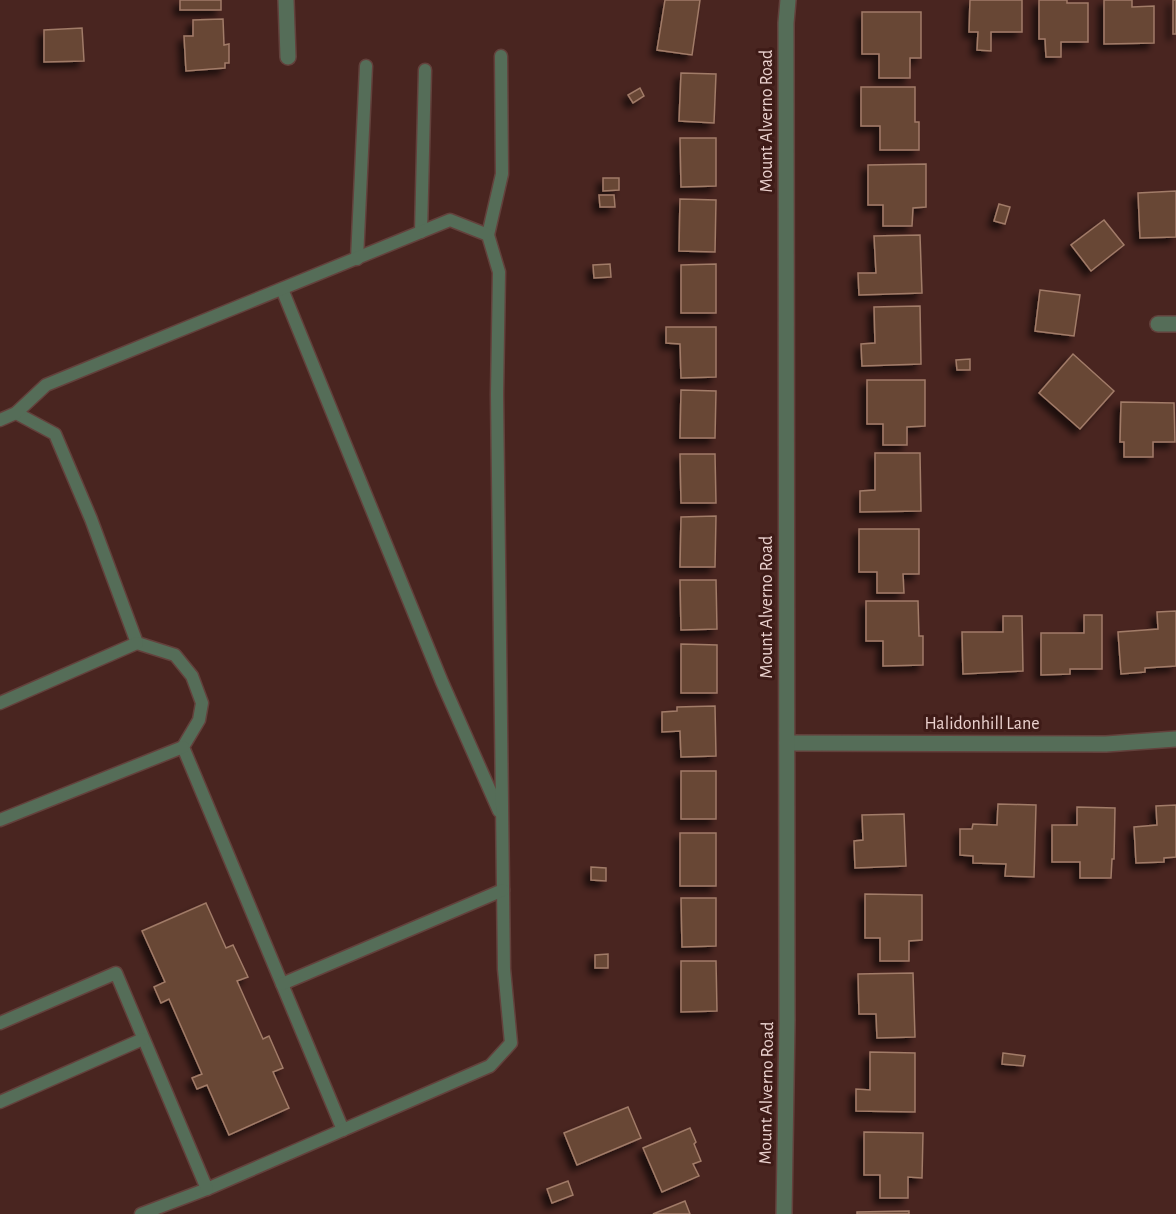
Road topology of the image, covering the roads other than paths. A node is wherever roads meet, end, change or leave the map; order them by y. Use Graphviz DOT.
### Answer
graph roads {
  1 [pos="286,0"];
  2 [pos="788,0"];
  3 [pos="501,56"];
  4 [pos="288,57"];
  5 [pos="366,66"];
  6 [pos="426,70"];
  7 [pos="421,232"];
  8 [pos="488,235"];
  9 [pos="357,258"];
  10 [pos="282,289"];
  11 [pos="1158,324"];
  12 [pos="1176,324"];
  13 [pos="16,413"];
  14 [pos="0,420"];
  15 [pos="137,643"];
  16 [pos="0,703"];
  17 [pos="1176,739"];
  18 [pos="787,743"];
  19 [pos="183,747"];
  20 [pos="502,818"];
  21 [pos="0,820"];
  22 [pos="503,890"];
  23 [pos="282,984"];
  24 [pos="0,1023"];
  25 [pos="143,1039"];
  26 [pos="0,1102"];
  27 [pos="343,1130"];
  28 [pos="207,1189"];
  29 [pos="141,1214"];
  30 [pos="784,1214"];
  1 -- 4 [label="street"];
  2 -- 18 [label="street, Mount Alverno Road"];
  3 -- 8 [label="lane"];
  5 -- 9 [label="lane"];
  6 -- 7 [label="lane"];
  7 -- 8 [label="lane"];
  7 -- 9 [label="lane"];
  8 -- 20 [label="lane"];
  9 -- 10 [label="lane"];
  10 -- 13 [label="lane"];
  10 -- 20 [label="lane"];
  11 -- 12 [label="street"];
  13 -- 14 [label="lane"];
  13 -- 15 [label="lane"];
  15 -- 16 [label="lane"];
  15 -- 19 [label="lane"];
  17 -- 18 [label="street, Halidonhill Lane"];
  18 -- 30 [label="street, Mount Alverno Road"];
  19 -- 21 [label="lane"];
  19 -- 23 [label="lane"];
  20 -- 22 [label="lane"];
  22 -- 23 [label="lane"];
  22 -- 27 [label="lane"];
  23 -- 27 [label="lane"];
  24 -- 25 [label="lane"];
  25 -- 26 [label="lane"];
  25 -- 28 [label="lane"];
  27 -- 28 [label="lane"];
  28 -- 29 [label="lane"];
}
